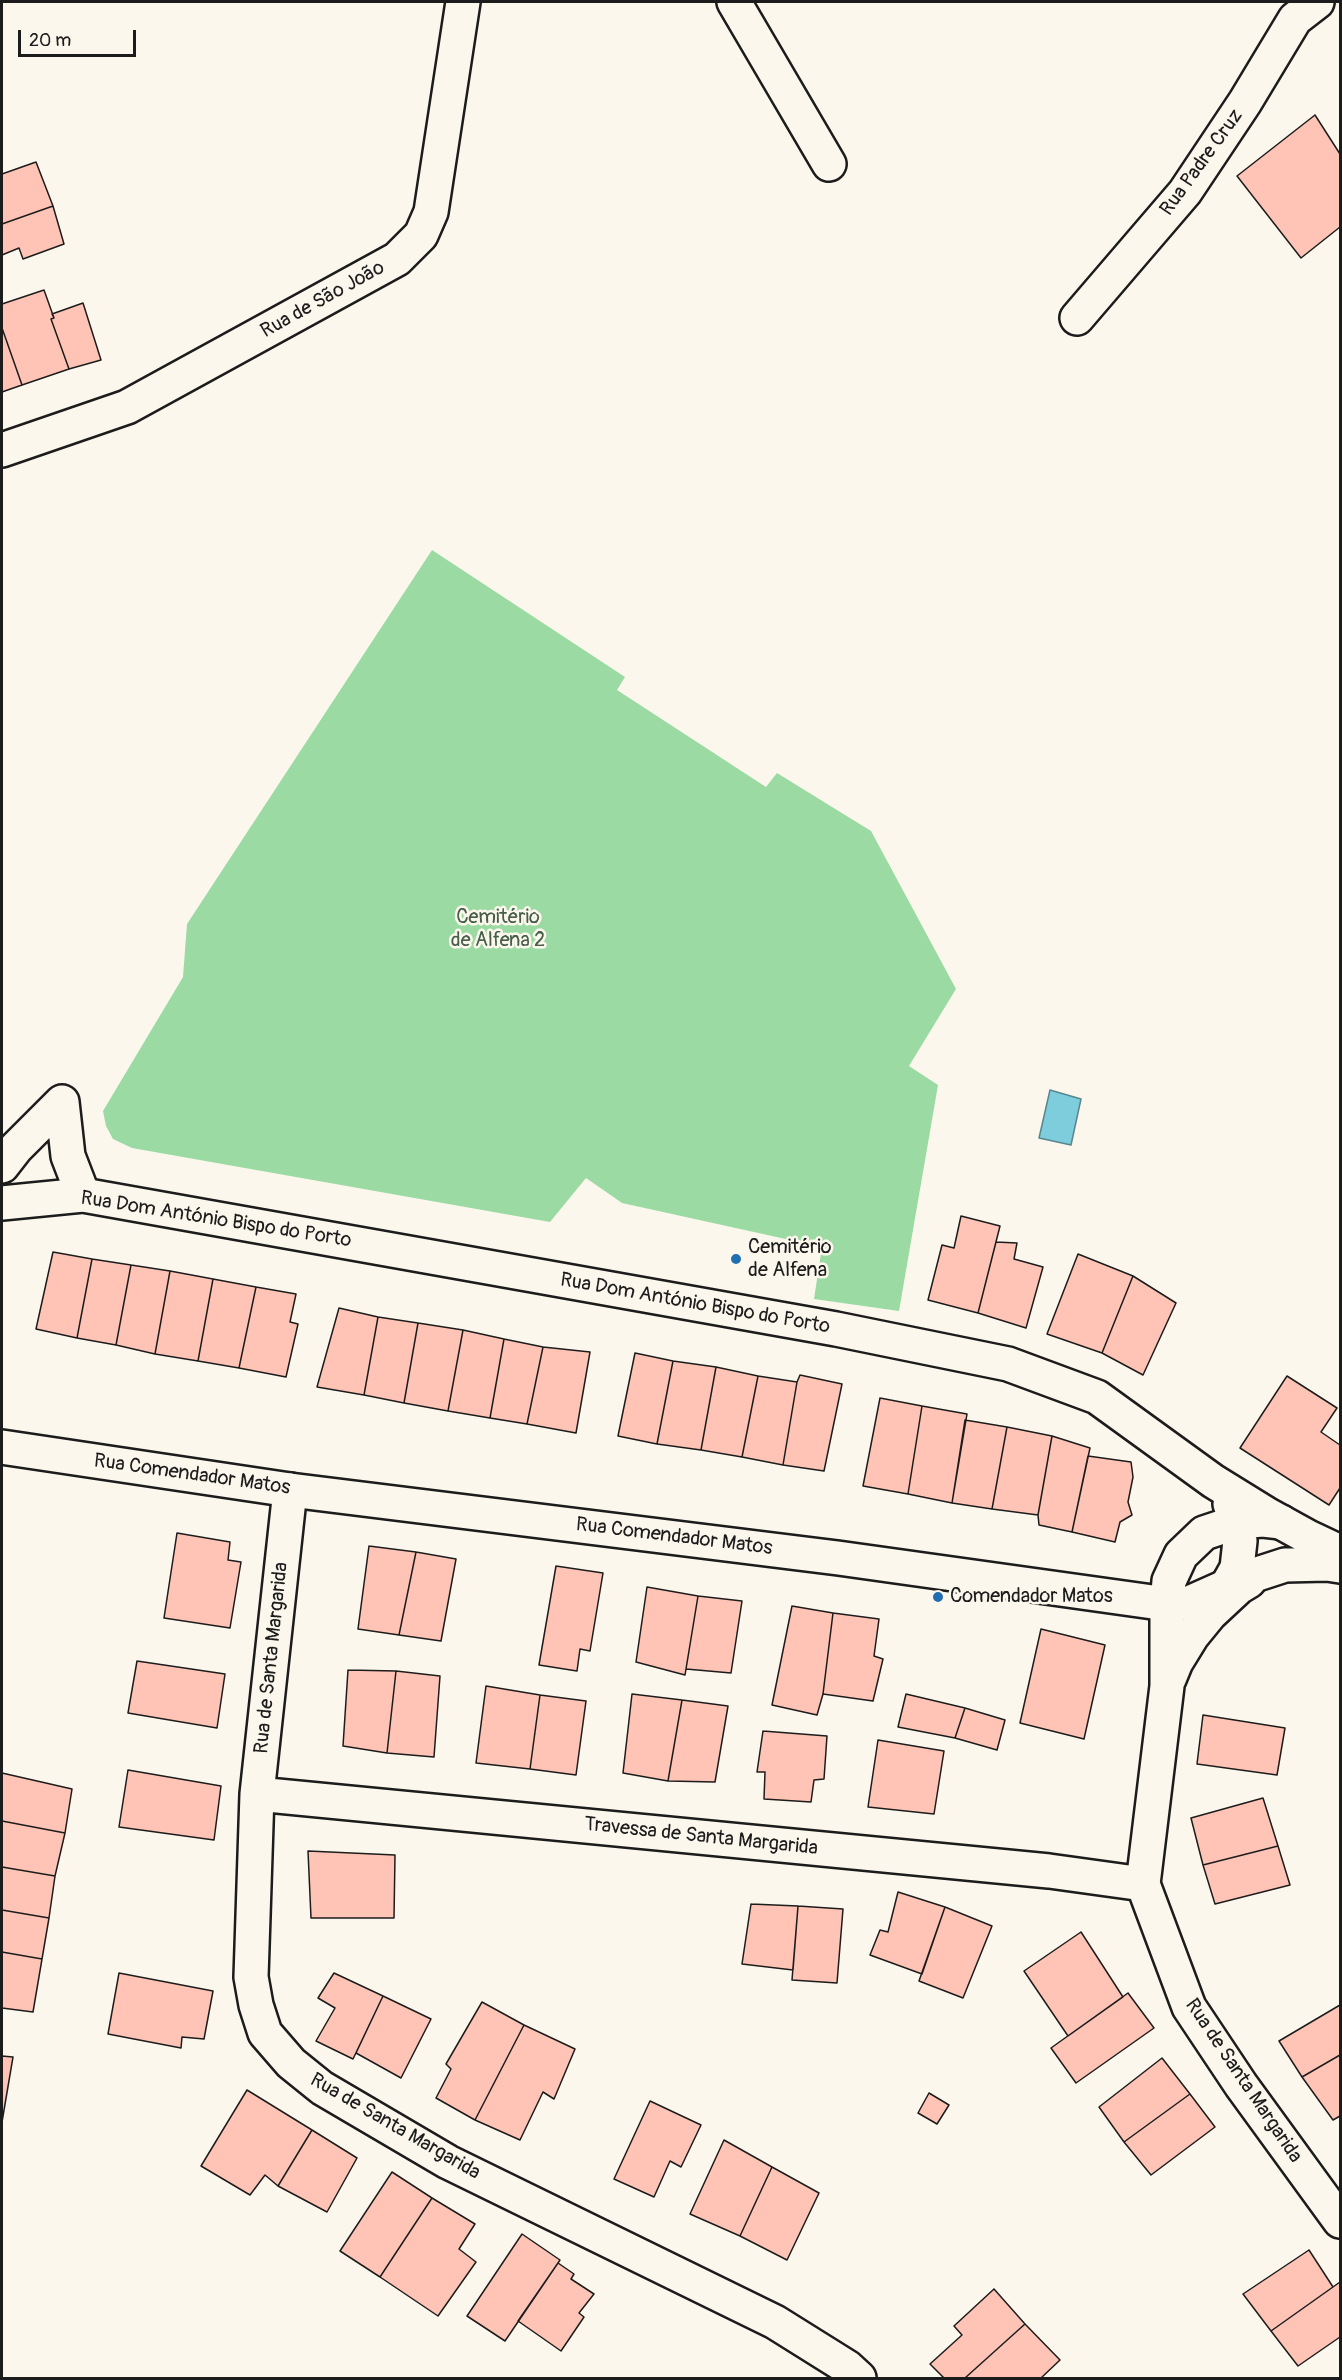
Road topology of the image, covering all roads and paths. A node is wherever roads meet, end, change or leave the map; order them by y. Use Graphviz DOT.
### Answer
graph roads {
  1 [pos="463,2"];
  2 [pos="734,2"];
  3 [pos="1317,2"];
  4 [pos="829,164"];
  5 [pos="1077,318"];
  6 [pos="2,450"];
  7 [pos="2,1166"];
  8 [pos="83,1195"];
  9 [pos="2,1203"];
  10 [pos="2,1447"];
  11 [pos="1214,1481"];
  12 [pos="290,1490"];
  13 [pos="1238,1522"];
  14 [pos="1281,1522"];
  15 [pos="1341,1552"];
  16 [pos="1341,1566"];
  17 [pos="1271,1569"];
  18 [pos="1227,1586"];
  19 [pos="1167,1604"];
  20 [pos="1210,1614"];
  21 [pos="1167,1686"];
  22 [pos="257,1794"];
  23 [pos="1143,1884"];
  24 [pos="1341,2220"];
  25 [pos="859,2379"];
  1 -- 6 [label="street, Rua de São João"];
  2 -- 4 [label="street"];
  3 -- 5 [label="street, Rua Padre Cruz"];
  7 -- 8 [label="street"];
  8 -- 9 [label="street, Rua Dom António Bispo do Porto"];
  8 -- 11 [label="street, Rua Dom António Bispo do Porto"];
  10 -- 12 [label="street, Rua Comendador Matos"];
  11 -- 13 [label="street, Rua de Santa Margarida"];
  11 -- 14 [label="street, Rua Dom António Bispo do Porto"];
  12 -- 19 [label="street, Rua Comendador Matos"];
  12 -- 22 [label="street, Rua de Santa Margarida"];
  13 -- 14 [label="street, Rua de Santa Margarida"];
  13 -- 18 [label="street, Rua de Santa Margarida"];
  13 -- 19 [label="street, Rua de Santa Margarida"];
  14 -- 15 [label="street, Rua Dom António Bispo do Porto"];
  16 -- 17 [label="street, Rua Comendador Matos"];
  17 -- 18 [label="street, Rua Comendador Matos"];
  17 -- 20 [label="street, Rua de Santa Margarida"];
  18 -- 19 [label="street, Rua Comendador Matos"];
  18 -- 20 [label="street, Rua de Santa Margarida"];
  19 -- 21 [label="street, Rua de Santa Margarida"];
  20 -- 21 [label="street, Rua de Santa Margarida"];
  21 -- 23 [label="street, Rua de Santa Margarida"];
  22 -- 23 [label="street, Travessa de Santa Margarida"];
  22 -- 25 [label="street, Rua de Santa Margarida"];
  23 -- 24 [label="street, Rua de Santa Margarida"];
}
